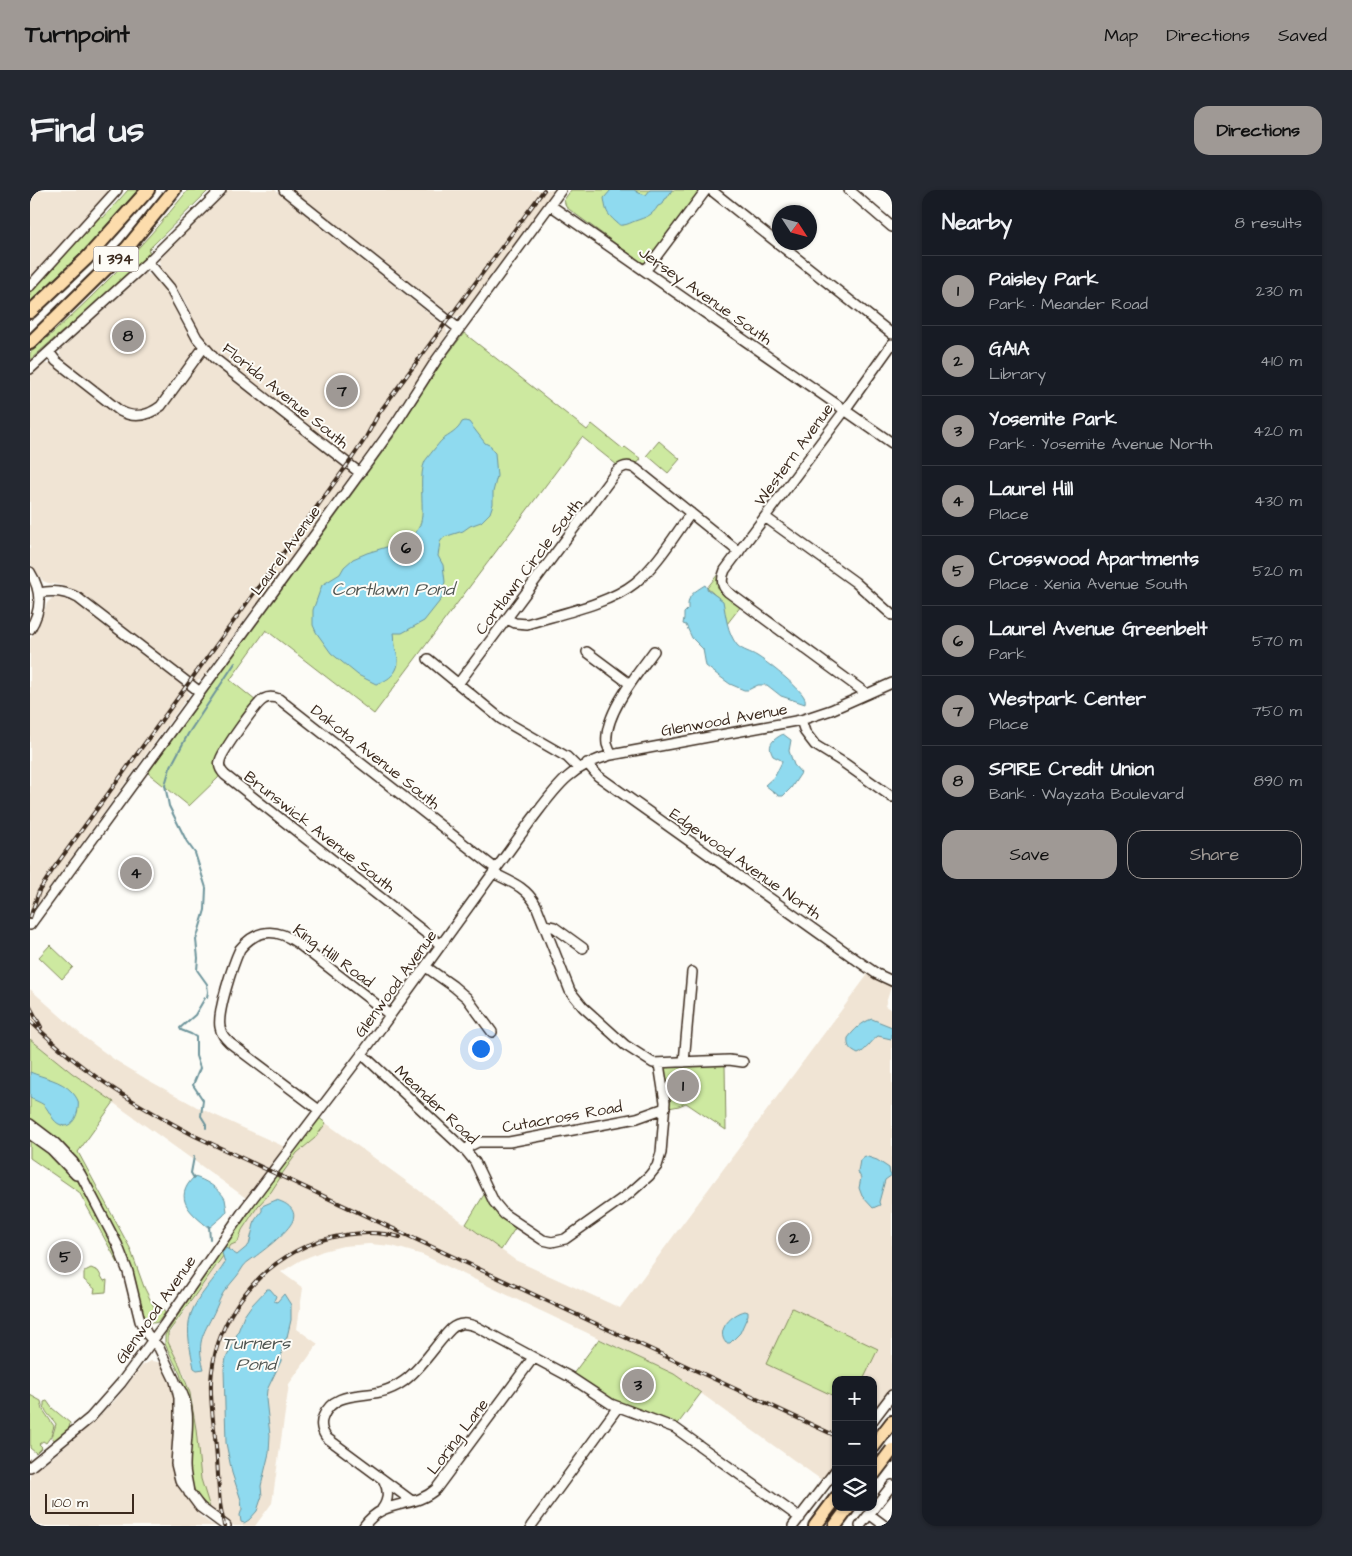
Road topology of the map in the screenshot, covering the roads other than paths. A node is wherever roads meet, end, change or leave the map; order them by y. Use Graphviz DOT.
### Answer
graph roads {
  1 [pos="117,190"];
  2 [pos="148,190"];
  3 [pos="174,190"];
  4 [pos="221,190"];
  5 [pos="284,190"];
  6 [pos="562,190"];
  7 [pos="706,190"];
  8 [pos="711,190"];
  9 [pos="849,190"];
  10 [pos="550,205"];
  11 [pos="892,227"];
  12 [pos="148,262"];
  13 [pos="644,270"];
  14 [pos="30,286"];
  15 [pos="30,312"];
  16 [pos="459,328"];
  17 [pos="892,334"];
  18 [pos="30,341"];
  19 [pos="892,344"];
  20 [pos="204,347"];
  21 [pos="49,352"];
  22 [pos="30,368"];
  23 [pos="845,409"];
  24 [pos="892,443"];
  25 [pos="360,473"];
  26 [pos="691,513"];
  27 [pos="765,517"];
  28 [pos="739,552"];
  29 [pos="30,572"];
  30 [pos="39,593"];
  31 [pos="892,615"];
  32 [pos="507,619"];
  33 [pos="30,629"];
  34 [pos="654,651"];
  35 [pos="587,652"];
  36 [pos="428,659"];
  37 [pos="892,683"];
  38 [pos="458,684"];
  39 [pos="630,684"];
  40 [pos="200,692"];
  41 [pos="867,694"];
  42 [pos="801,720"];
  43 [pos="242,727"];
  44 [pos="611,755"];
  45 [pos="587,763"];
  46 [pos="578,768"];
  47 [pos="892,797"];
  48 [pos="495,871"];
  49 [pos="30,925"];
  50 [pos="544,925"];
  51 [pos="441,945"];
  52 [pos="584,948"];
  53 [pos="426,966"];
  54 [pos="692,972"];
  55 [pos="892,981"];
  56 [pos="390,1015"];
  57 [pos="492,1032"];
  58 [pos="362,1054"];
  59 [pos="684,1062"];
  60 [pos="743,1062"];
  61 [pos="659,1064"];
  62 [pos="665,1108"];
  63 [pos="319,1110"];
  64 [pos="30,1124"];
  65 [pos="30,1134"];
  66 [pos="466,1151"];
  67 [pos="99,1209"];
  68 [pos="153,1340"];
  69 [pos="533,1358"];
  70 [pos="892,1395"];
  71 [pos="618,1407"];
  72 [pos="877,1415"];
  73 [pos="890,1425"];
  74 [pos="877,1442"];
  75 [pos="892,1450"];
  76 [pos="30,1468"];
  77 [pos="877,1470"];
  78 [pos="832,1475"];
  79 [pos="384,1481"];
  80 [pos="889,1489"];
  81 [pos="412,1501"];
  82 [pos="832,1503"];
  83 [pos="382,1509"];
  84 [pos="846,1511"];
  85 [pos="870,1514"];
  86 [pos="800,1518"];
  87 [pos="226,1526"];
  88 [pos="364,1526"];
  89 [pos="531,1526"];
  90 [pos="793,1526"];
  91 [pos="815,1526"];
  92 [pos="835,1526"];
  93 [pos="860,1526"];
  94 [pos="885,1526"];
  1 -- 14 [label="street"];
  2 -- 15 [label="highway, I 394"];
  3 -- 18 [label="highway, I 394"];
  4 -- 12 [label="street"];
  5 -- 16 [label="street"];
  6 -- 10 [label="street, Laurel Avenue"];
  7 -- 13 [label="street"];
  8 -- 17 [label="street"];
  9 -- 11 [label="street"];
  10 -- 13 [label="street, Jersey Avenue South"];
  10 -- 16 [label="street, Laurel Avenue"];
  12 -- 20 [label="street, Florida Avenue South"];
  12 -- 21 [label="street"];
  13 -- 23 [label="street, Jersey Avenue South"];
  16 -- 25 [label="street, Laurel Avenue"];
  19 -- 23 [label="street, Western Avenue"];
  20 -- 21 [label="street"];
  20 -- 25 [label="street, Florida Avenue South"];
  21 -- 22 [label="street"];
  23 -- 24 [label="street, Jersey Avenue South"];
  23 -- 27 [label="street, Western Avenue"];
  25 -- 40 [label="street, Laurel Avenue"];
  26 -- 28 [label="street"];
  26 -- 32 [label="street"];
  26 -- 32 [label="street, Cortlawn Circle South"];
  27 -- 28 [label="street, Western Avenue"];
  27 -- 31 [label="street"];
  28 -- 41 [label="street, Western Avenue"];
  29 -- 30 [label="street"];
  30 -- 33 [label="street"];
  30 -- 40 [label="street"];
  32 -- 38 [label="street, Cortlawn Circle South"];
  34 -- 39 [label="street"];
  35 -- 39 [label="street"];
  36 -- 38 [label="street"];
  37 -- 41 [label="street, Glenwood Avenue"];
  38 -- 46 [label="street"];
  39 -- 44 [label="street"];
  40 -- 49 [label="street, Laurel Avenue"];
  41 -- 42 [label="street, Glenwood Avenue"];
  42 -- 44 [label="street, Glenwood Avenue"];
  42 -- 47 [label="street"];
  43 -- 48 [label="street, Dakota Avenue South"];
  43 -- 51 [label="street, Brunswick Avenue South"];
  44 -- 45 [label="street, Glenwood Avenue"];
  45 -- 46 [label="street, Glenwood Avenue"];
  45 -- 55 [label="street, Edgewood Avenue North"];
  46 -- 48 [label="street, Glenwood Avenue"];
  48 -- 50 [label="street, Dakota Avenue South"];
  48 -- 51 [label="street, Glenwood Avenue"];
  50 -- 52 [label="street"];
  50 -- 61 [label="street, Dakota Avenue South"];
  51 -- 53 [label="street, Glenwood Avenue"];
  53 -- 56 [label="street, Glenwood Avenue"];
  53 -- 57 [label="street"];
  54 -- 59 [label="street"];
  56 -- 58 [label="street, Glenwood Avenue"];
  56 -- 63 [label="street, King Hill Road"];
  58 -- 63 [label="street, Glenwood Avenue"];
  58 -- 66 [label="street, Meander Road"];
  59 -- 60 [label="street"];
  59 -- 61 [label="street"];
  61 -- 62 [label="street, Meander Road"];
  62 -- 66 [label="street, Cutacross Road"];
  62 -- 66 [label="street, Meander Road"];
  63 -- 68 [label="street, Glenwood Avenue"];
  64 -- 67 [label="street"];
  65 -- 67 [label="street"];
  67 -- 68 [label="street"];
  68 -- 76 [label="street, Glenwood Avenue"];
  68 -- 87 [label="street"];
  69 -- 71 [label="street"];
  69 -- 79 [label="street"];
  69 -- 81 [label="street, Loring Lane"];
  70 -- 72 [label="street"];
  71 -- 86 [label="street"];
  71 -- 89 [label="street"];
  73 -- 74 [label="highway"];
  75 -- 77 [label="highway, bridge"];
  78 -- 86 [label="street"];
  79 -- 81 [label="street"];
  79 -- 83 [label="street"];
  80 -- 85 [label="street"];
  81 -- 83 [label="street, Loring Lane"];
  82 -- 91 [label="highway"];
  83 -- 88 [label="street, Loring Lane"];
  84 -- 92 [label="highway"];
  85 -- 93 [label="street"];
  85 -- 94 [label="street"];
  86 -- 90 [label="street"];
}
